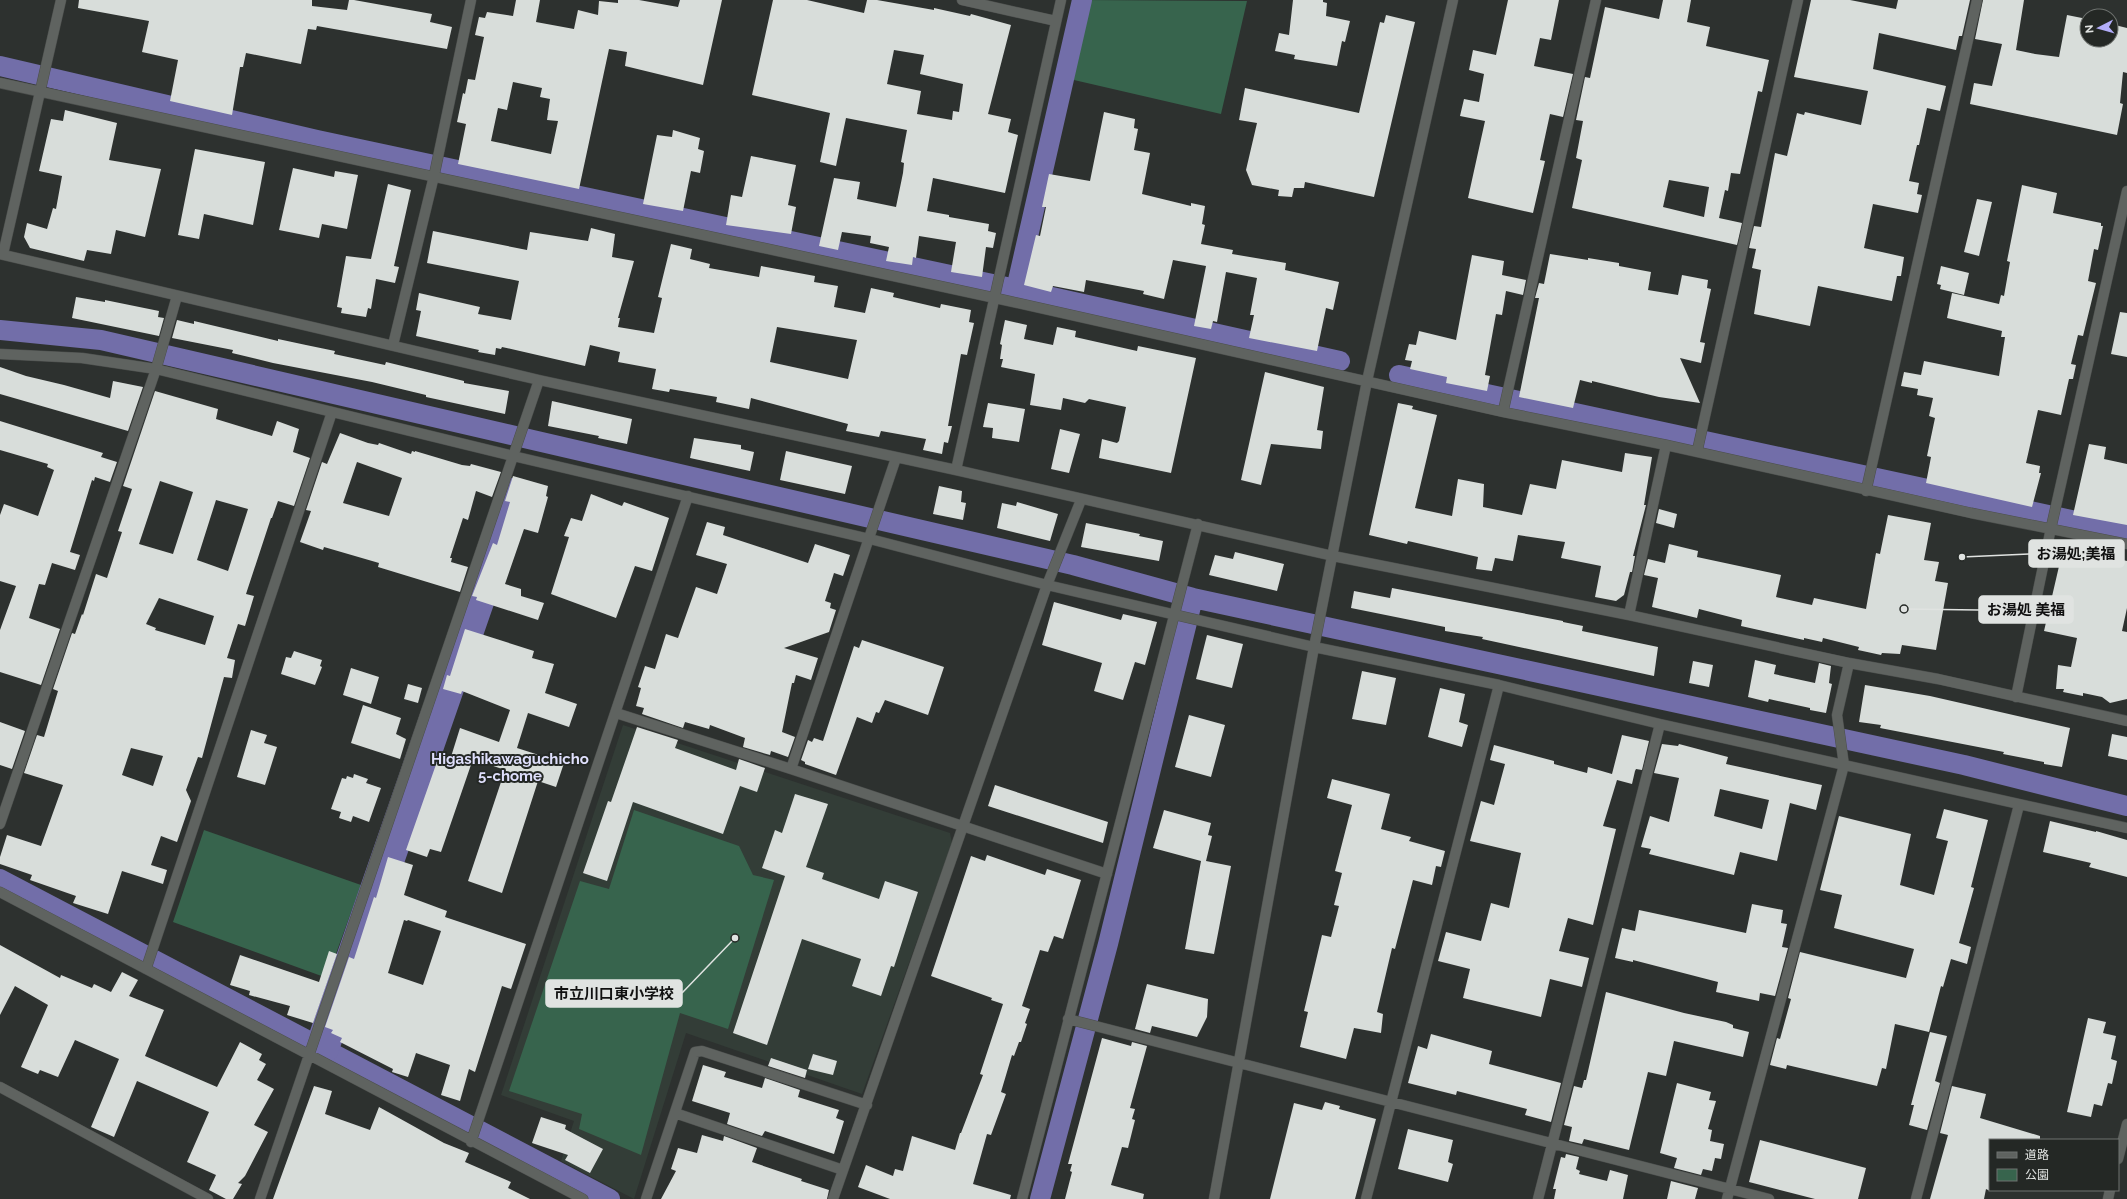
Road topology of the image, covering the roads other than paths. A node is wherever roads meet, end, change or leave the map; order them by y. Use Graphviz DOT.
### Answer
graph roads {
  1 [pos="61,0"];
  2 [pos="471,0"];
  3 [pos="962,0"];
  4 [pos="1061,0"];
  5 [pos="1454,0"];
  6 [pos="1596,0"];
  7 [pos="1798,0"];
  8 [pos="1977,0"];
  9 [pos="1056,21"];
  10 [pos="0,83"];
  11 [pos="40,92"];
  12 [pos="434,176"];
  13 [pos="2127,191"];
  14 [pos="1,254"];
  15 [pos="177,296"];
  16 [pos="995,298"];
  17 [pos="393,346"];
  18 [pos="0,354"];
  19 [pos="156,369"];
  20 [pos="539,380"];
  21 [pos="1367,381"];
  22 [pos="332,412"];
  23 [pos="1503,412"];
  24 [pos="1666,445"];
  25 [pos="1697,452"];
  26 [pos="513,456"];
  27 [pos="896,458"];
  28 [pos="956,470"];
  29 [pos="1866,490"];
  30 [pos="688,496"];
  31 [pos="1081,500"];
  32 [pos="1198,524"];
  33 [pos="2051,528"];
  34 [pos="870,539"];
  35 [pos="2127,544"];
  36 [pos="1333,556"];
  37 [pos="1047,585"];
  38 [pos="1177,613"];
  39 [pos="1629,615"];
  40 [pos="1315,644"];
  41 [pos="1849,663"];
  42 [pos="1499,685"];
  43 [pos="2016,697"];
  44 [pos="616,714"];
  45 [pos="2127,721"];
  46 [pos="1660,724"];
  47 [pos="1844,765"];
  48 [pos="791,769"];
  49 [pos="2019,805"];
  50 [pos="0,824"];
  51 [pos="964,827"];
  52 [pos="2127,828"];
  53 [pos="1107,874"];
  54 [pos="0,892"];
  55 [pos="146,969"];
  56 [pos="1068,1018"];
  57 [pos="310,1055"];
  58 [pos="1237,1061"];
  59 [pos="0,1086"];
  60 [pos="1392,1101"];
  61 [pos="866,1105"];
  62 [pos="675,1113"];
  63 [pos="2127,1124"];
  64 [pos="471,1142"];
  65 [pos="1553,1142"];
  66 [pos="2119,1155"];
  67 [pos="843,1170"];
  68 [pos="1728,1194"];
  69 [pos="208,1199"];
  70 [pos="260,1199"];
  71 [pos="583,1199"];
  72 [pos="646,1199"];
  73 [pos="833,1199"];
  74 [pos="1022,1199"];
  75 [pos="1214,1199"];
  76 [pos="1366,1199"];
  77 [pos="1538,1199"];
  78 [pos="1769,1199"];
  79 [pos="1916,1199"];
  1 -- 11 [label="street"];
  2 -- 12 [label="street"];
  3 -- 9 [label="street"];
  4 -- 9 [label="street"];
  5 -- 21 [label="street"];
  6 -- 23 [label="street"];
  7 -- 25 [label="street"];
  8 -- 29 [label="street"];
  9 -- 16 [label="street"];
  10 -- 11 [label="street"];
  11 -- 12 [label="street"];
  11 -- 14 [label="street"];
  12 -- 16 [label="street"];
  12 -- 17 [label="street"];
  13 -- 33 [label="street"];
  14 -- 15 [label="street"];
  15 -- 17 [label="street"];
  15 -- 19 [label="street"];
  16 -- 21 [label="street"];
  16 -- 28 [label="street"];
  17 -- 20 [label="street"];
  18 -- 19 [label="street"];
  19 -- 22 [label="street"];
  19 -- 50 [label="street"];
  20 -- 26 [label="street"];
  20 -- 27 [label="street"];
  21 -- 23 [label="street"];
  21 -- 36 [label="street"];
  22 -- 26 [label="street"];
  22 -- 55 [label="street"];
  23 -- 24 [label="street"];
  24 -- 25 [label="street"];
  24 -- 39 [label="street"];
  25 -- 29 [label="street"];
  26 -- 30 [label="street"];
  26 -- 57 [label="street"];
  27 -- 28 [label="street"];
  27 -- 34 [label="street"];
  28 -- 31 [label="street"];
  29 -- 33 [label="street"];
  30 -- 34 [label="street"];
  30 -- 44 [label="street"];
  31 -- 32 [label="street"];
  31 -- 37 [label="street"];
  32 -- 36 [label="street"];
  32 -- 38 [label="street"];
  33 -- 35 [label="street"];
  33 -- 43 [label="street"];
  34 -- 37 [label="street"];
  34 -- 48 [label="street"];
  36 -- 39 [label="street"];
  36 -- 40 [label="street"];
  37 -- 38 [label="street"];
  37 -- 51 [label="street"];
  38 -- 40 [label="street"];
  38 -- 53 [label="street"];
  39 -- 41 [label="street"];
  40 -- 42 [label="street"];
  40 -- 58 [label="street"];
  41 -- 43 [label="street"];
  41 -- 47 [label="street"];
  42 -- 46 [label="street"];
  42 -- 60 [label="street"];
  43 -- 45 [label="street"];
  44 -- 48 [label="street"];
  44 -- 64 [label="street"];
  46 -- 47 [label="street"];
  46 -- 65 [label="street"];
  47 -- 49 [label="street"];
  47 -- 68 [label="street"];
  48 -- 51 [label="street"];
  49 -- 52 [label="street"];
  49 -- 79 [label="street"];
  51 -- 53 [label="street"];
  51 -- 61 [label="street"];
  53 -- 56 [label="street"];
  54 -- 55 [label="street"];
  55 -- 57 [label="street"];
  56 -- 58 [label="street"];
  56 -- 74 [label="street"];
  57 -- 64 [label="street"];
  57 -- 70 [label="street"];
  58 -- 60 [label="street"];
  58 -- 75 [label="street"];
  59 -- 69 [label="street"];
  60 -- 65 [label="street"];
  60 -- 76 [label="street"];
  61 -- 62 [label="street"];
  61 -- 67 [label="street"];
  62 -- 67 [label="street"];
  62 -- 72 [label="street"];
  63 -- 66 [label="street"];
  64 -- 71 [label="street"];
  65 -- 68 [label="street"];
  65 -- 77 [label="street"];
  67 -- 73 [label="street"];
  68 -- 78 [label="street"];
}
